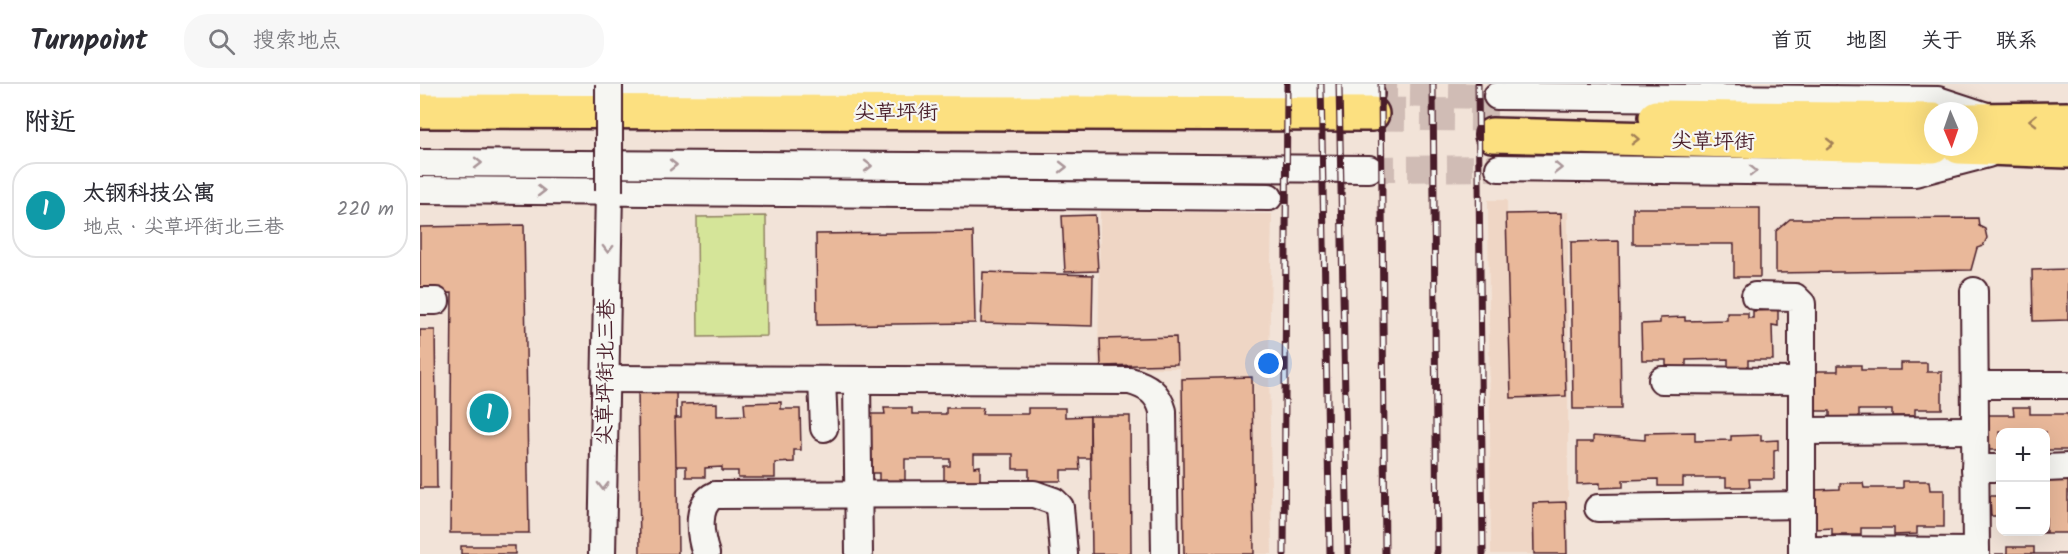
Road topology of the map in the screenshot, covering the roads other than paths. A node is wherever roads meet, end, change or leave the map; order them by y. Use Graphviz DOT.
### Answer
graph roads {
  1 [pos="609,84"];
  2 [pos="420,89"];
  3 [pos="420,111"];
  4 [pos="1371,114"];
  5 [pos="1495,115"];
  6 [pos="2068,119"];
  7 [pos="1924,120"];
  8 [pos="420,129"];
  9 [pos="1993,130"];
  10 [pos="1978,138"];
  11 [pos="1924,145"];
  12 [pos="2068,151"];
  13 [pos="420,163"];
  14 [pos="1499,168"];
  15 [pos="1369,169"];
  16 [pos="420,190"];
  17 [pos="609,191"];
  18 [pos="1269,197"];
  19 [pos="1974,291"];
  20 [pos="1755,296"];
  21 [pos="605,379"];
  22 [pos="822,380"];
  23 [pos="857,380"];
  24 [pos="1662,380"];
  25 [pos="1802,381"];
  26 [pos="1974,385"];
  27 [pos="2068,385"];
  28 [pos="824,428"];
  29 [pos="1975,430"];
  30 [pos="1802,431"];
  31 [pos="1975,468"];
  32 [pos="1996,468"];
  33 [pos="2050,468"];
  34 [pos="2068,468"];
  35 [pos="858,495"];
  36 [pos="1802,505"];
  37 [pos="1598,508"];
  38 [pos="1802,552"];
  39 [pos="1976,552"];
  40 [pos="602,554"];
  41 [pos="706,554"];
  42 [pos="859,554"];
  43 [pos="1064,554"];
  44 [pos="1165,554"];
  1 -- 17 [label="street, 尖草坪街北三巷, bridge"];
  2 -- 4 [label="street"];
  3 -- 4 [label="main road, 尖草坪街"];
  4 -- 8 [label="main road, 尖草坪街"];
  5 -- 7 [label="main road, 尖草坪街"];
  5 -- 9 [label="street"];
  5 -- 11 [label="main road, 尖草坪街, one-way"];
  6 -- 9 [label="main road, one-way"];
  9 -- 10 [label="main road"];
  9 -- 12 [label="main road"];
  14 -- 9 [label="street, one-way"];
  13 -- 15 [label="street, one-way"];
  16 -- 17 [label="street, one-way"];
  17 -- 18 [label="street"];
  17 -- 21 [label="street, 尖草坪街北三巷, one-way"];
  19 -- 26 [label="street"];
  20 -- 25 [label="street"];
  21 -- 22 [label="street"];
  21 -- 40 [label="street, 尖草坪街北三巷, one-way"];
  22 -- 23 [label="street"];
  22 -- 28 [label="street"];
  23 -- 35 [label="street"];
  23 -- 44 [label="street"];
  24 -- 25 [label="street"];
  25 -- 30 [label="street"];
  26 -- 27 [label="street"];
  26 -- 29 [label="street"];
  29 -- 30 [label="street"];
  29 -- 31 [label="street"];
  30 -- 36 [label="street"];
  31 -- 32 [label="street"];
  31 -- 39 [label="street"];
  33 -- 34 [label="street"];
  35 -- 41 [label="street"];
  35 -- 42 [label="street"];
  35 -- 43 [label="street"];
  36 -- 37 [label="street"];
  36 -- 38 [label="street"];
  38 -- 39 [label="street"];
}
